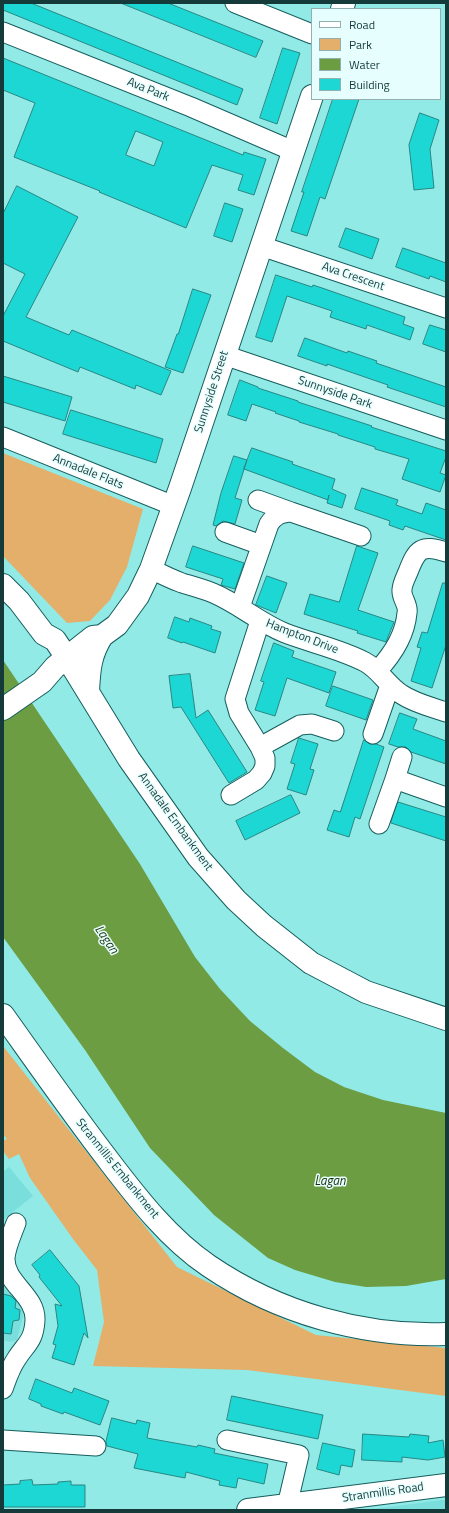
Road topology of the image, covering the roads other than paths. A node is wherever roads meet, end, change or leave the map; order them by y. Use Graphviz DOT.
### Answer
graph roads {
  1 [pos="235,3"];
  2 [pos="3,32"];
  3 [pos="311,34"];
  4 [pos="311,99"];
  5 [pos="293,151"];
  6 [pos="261,246"];
  7 [pos="446,308"];
  8 [pos="224,355"];
  9 [pos="446,430"];
  10 [pos="3,437"];
  11 [pos="258,500"];
  12 [pos="174,506"];
  13 [pos="291,512"];
  14 [pos="225,532"];
  15 [pos="361,536"];
  16 [pos="261,545"];
  17 [pos="446,552"];
  18 [pos="151,569"];
  19 [pos="3,585"];
  20 [pos="240,607"];
  21 [pos="260,621"];
  22 [pos="44,634"];
  23 [pos="102,636"];
  24 [pos="67,658"];
  25 [pos="378,670"];
  26 [pos="390,685"];
  27 [pos="37,686"];
  28 [pos="88,692"];
  29 [pos="3,708"];
  30 [pos="446,712"];
  31 [pos="334,731"];
  32 [pos="373,734"];
  33 [pos="260,747"];
  34 [pos="402,757"];
  35 [pos="395,779"];
  36 [pos="231,795"];
  37 [pos="446,797"];
  38 [pos="379,824"];
  39 [pos="3,1015"];
  40 [pos="446,1019"];
  41 [pos="16,1222"];
  42 [pos="446,1334"];
  43 [pos="3,1389"];
  44 [pos="3,1440"];
  45 [pos="228,1440"];
  46 [pos="96,1446"];
  47 [pos="446,1485"];
  48 [pos="287,1506"];
  49 [pos="248,1510"];
  1 -- 3 [label="street"];
  2 -- 5 [label="street, Ava Park"];
  4 -- 5 [label="street, Sunnyside Street"];
  5 -- 6 [label="street, Sunnyside Street"];
  6 -- 7 [label="street, Ava Crescent"];
  6 -- 8 [label="street, Sunnyside Street"];
  8 -- 9 [label="street, Sunnyside Park"];
  8 -- 12 [label="street, Sunnyside Street"];
  10 -- 12 [label="street, Annadale Flats"];
  11 -- 13 [label="street"];
  12 -- 18 [label="street, Sunnyside Street"];
  13 -- 15 [label="street"];
  13 -- 16 [label="street"];
  14 -- 16 [label="street"];
  16 -- 20 [label="street"];
  17 -- 25 [label="street"];
  18 -- 20 [label="street, Hampton Drive"];
  18 -- 23 [label="street, Sunnyside Street"];
  19 -- 22 [label="street, Annadale Embankment"];
  20 -- 21 [label="street, Hampton Drive"];
  21 -- 25 [label="street, Hampton Drive"];
  21 -- 33 [label="street"];
  22 -- 24 [label="street, Annadale Embankment"];
  22 -- 27 [label="street"];
  23 -- 24 [label="street, Sunnyside Street"];
  23 -- 28 [label="street"];
  24 -- 27 [label="street, Sunnyside Street"];
  24 -- 28 [label="street, Annadale Embankment"];
  25 -- 26 [label="street, Hampton Drive"];
  26 -- 30 [label="street, Hampton Drive"];
  26 -- 32 [label="street"];
  27 -- 28 [label="street"];
  27 -- 29 [label="street, Sunnyside Street"];
  28 -- 40 [label="street, Annadale Embankment"];
  31 -- 33 [label="street"];
  33 -- 36 [label="street"];
  34 -- 35 [label="street"];
  35 -- 37 [label="street"];
  35 -- 38 [label="street"];
  39 -- 42 [label="street, Stranmillis Embankment"];
  41 -- 43 [label="street"];
  44 -- 46 [label="street"];
  45 -- 48 [label="street"];
  47 -- 48 [label="street, Stranmillis Road"];
  48 -- 49 [label="street, Stranmillis Road"];
}
